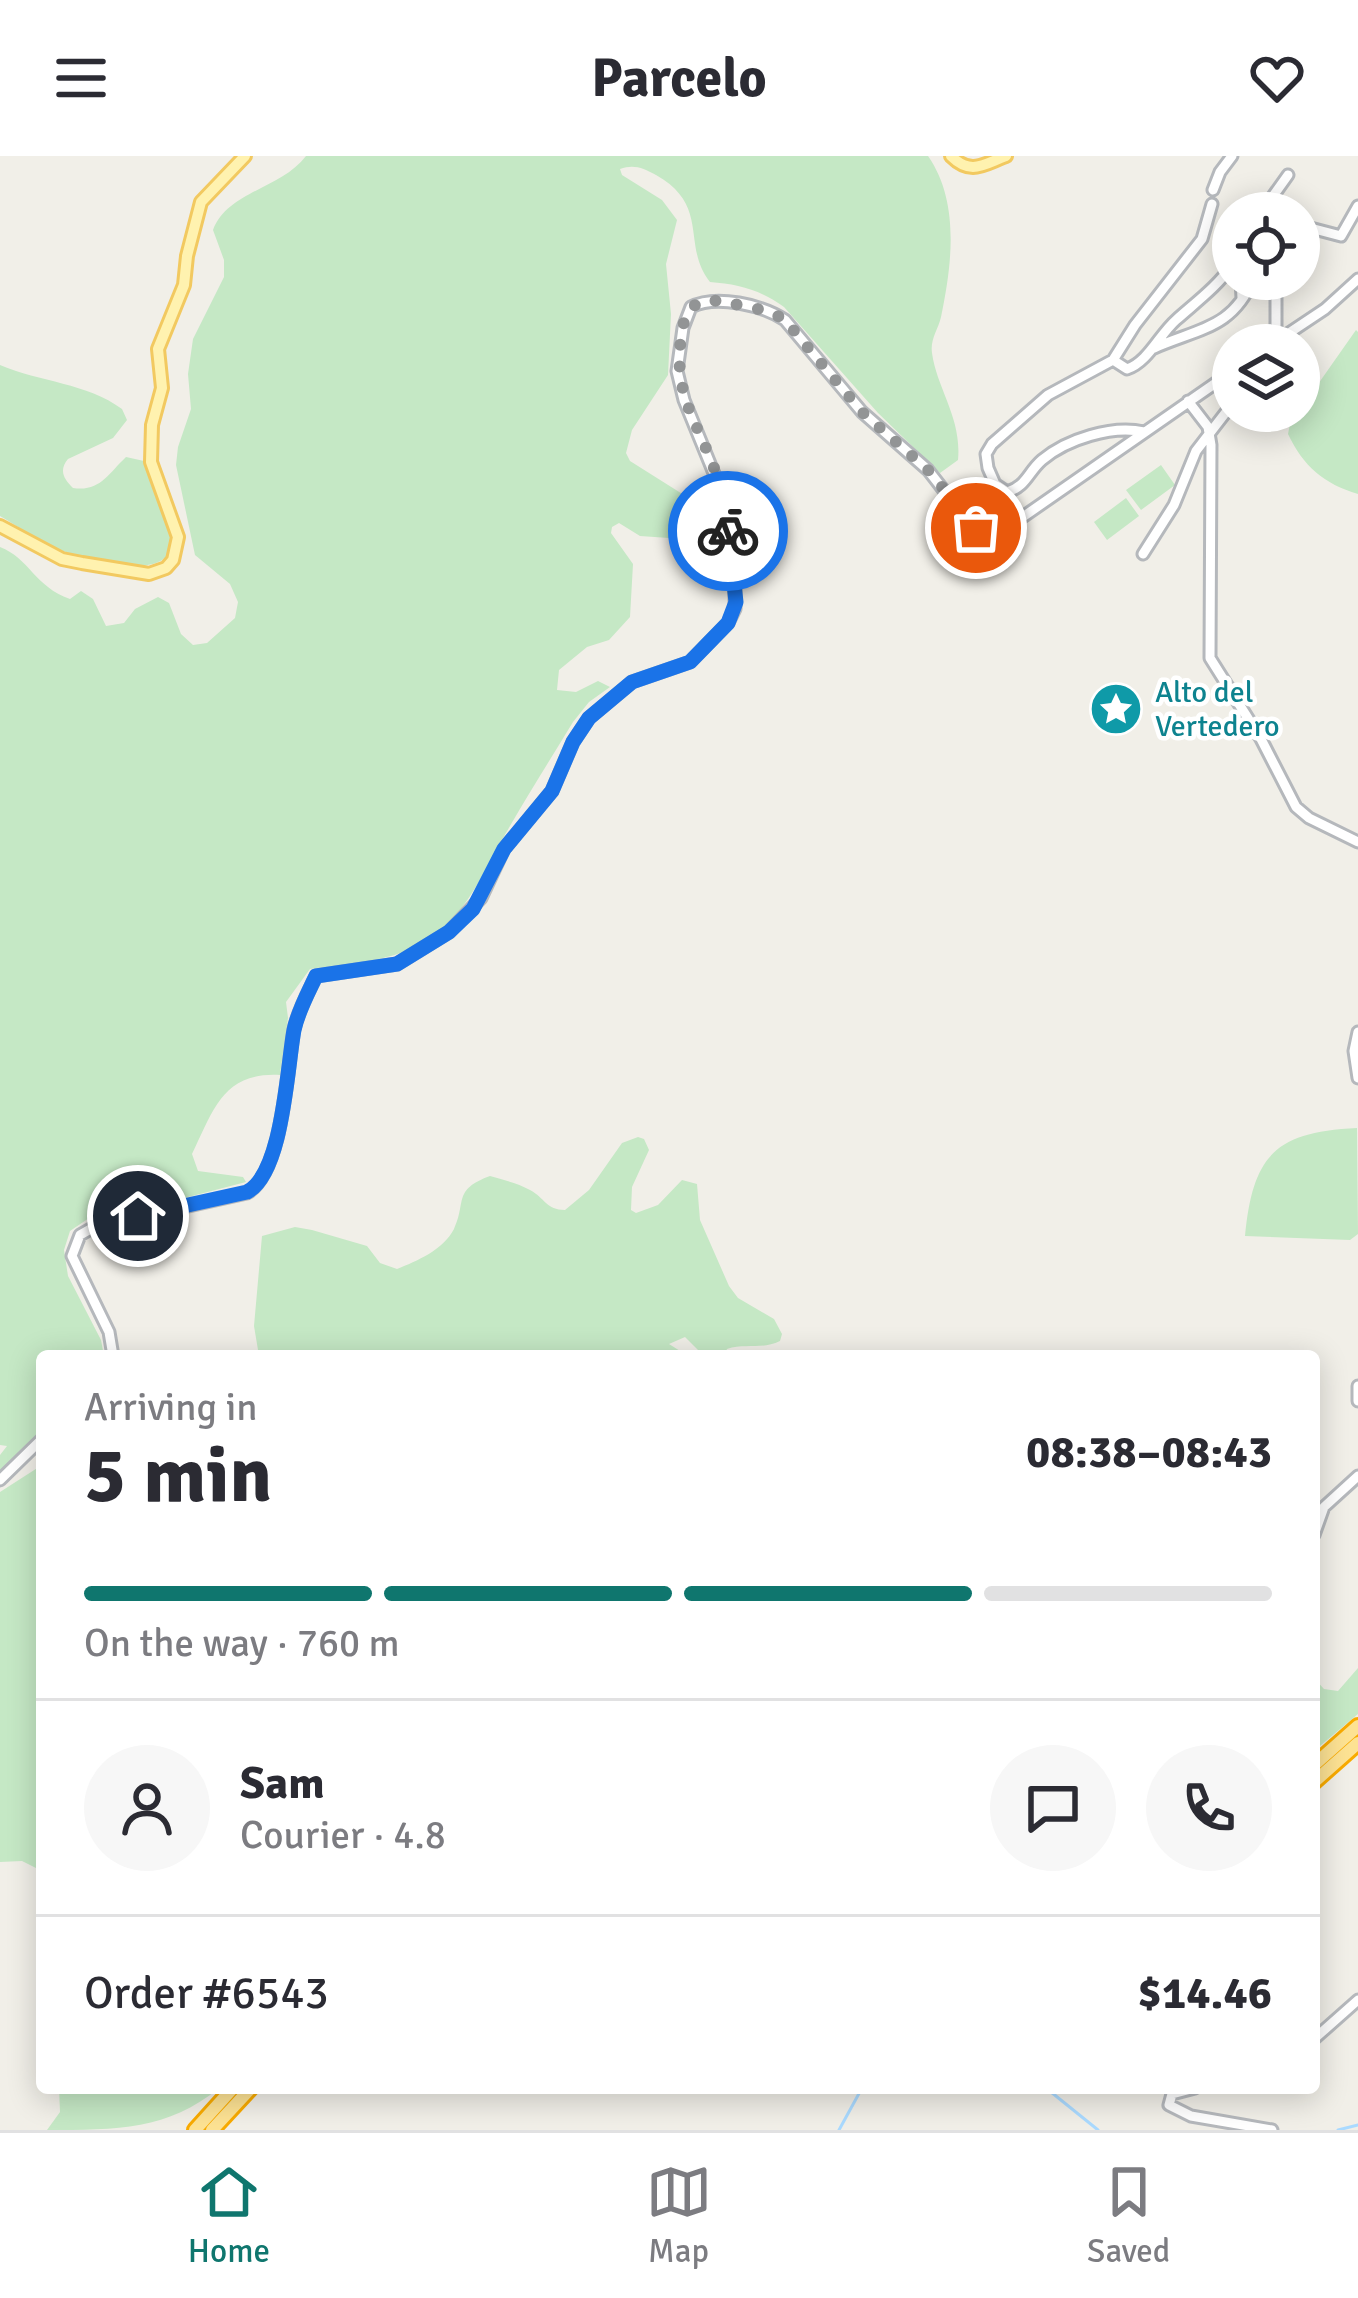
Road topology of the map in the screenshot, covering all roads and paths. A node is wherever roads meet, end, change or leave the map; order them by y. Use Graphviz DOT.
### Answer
graph roads {
  1 [pos="245,156"];
  2 [pos="951,156"];
  3 [pos="1006,156"];
  4 [pos="1232,156"];
  5 [pos="1288,175"];
  6 [pos="1213,190"];
  7 [pos="1276,192"];
  8 [pos="1212,204"];
  9 [pos="1358,206"];
  10 [pos="1320,230"];
  11 [pos="1358,279"];
  12 [pos="1212,286"];
  13 [pos="1242,300"];
  14 [pos="1244,300"];
  15 [pos="1242,304"];
  16 [pos="1304,324"];
  17 [pos="1151,349"];
  18 [pos="1113,360"];
  19 [pos="1212,384"];
  20 [pos="1188,401"];
  21 [pos="1212,428"];
  22 [pos="1144,432"];
  23 [pos="1209,432"];
  24 [pos="0,526"];
  25 [pos="1143,554"];
  26 [pos="1358,842"];
  27 [pos="1358,1032"];
  28 [pos="1358,1078"];
  29 [pos="112,1350"];
  30 [pos="1358,1387"];
  31 [pos="1358,1401"];
  32 [pos="36,1445"];
  33 [pos="1358,1476"];
  34 [pos="0,1480"];
  35 [pos="1320,1518"];
  36 [pos="1358,1726"];
  37 [pos="1358,1743"];
  38 [pos="1320,1760"];
  39 [pos="1320,1777"];
  40 [pos="1358,2000"];
  41 [pos="1320,2034"];
  42 [pos="228,2094"];
  43 [pos="245,2094"];
  44 [pos="1172,2094"];
  45 [pos="195,2130"];
  46 [pos="212,2130"];
  47 [pos="1272,2130"];
  1 -- 24 [label="main road"];
  2 -- 3 [label="main road"];
  4 -- 6 [label="street"];
  5 -- 7 [label="street"];
  8 -- 18 [label="street"];
  9 -- 10 [label="street"];
  11 -- 16 [label="street"];
  12 -- 17 [label="street"];
  13 -- 15 [label="street"];
  14 -- 15 [label="street"];
  15 -- 17 [label="street"];
  17 -- 18 [label="street"];
  18 -- 22 [label="street"];
  19 -- 20 [label="street"];
  20 -- 22 [label="street"];
  20 -- 23 [label="street"];
  21 -- 23 [label="street"];
  22 -- 29 [label="street"];
  23 -- 25 [label="street"];
  23 -- 26 [label="street"];
  27 -- 28 [label="street"];
  30 -- 31 [label="street"];
  32 -- 34 [label="street"];
  33 -- 35 [label="street"];
  36 -- 38 [label="highway"];
  37 -- 39 [label="highway"];
  40 -- 41 [label="street"];
  42 -- 45 [label="highway"];
  43 -- 46 [label="highway"];
  44 -- 47 [label="street"];
}
